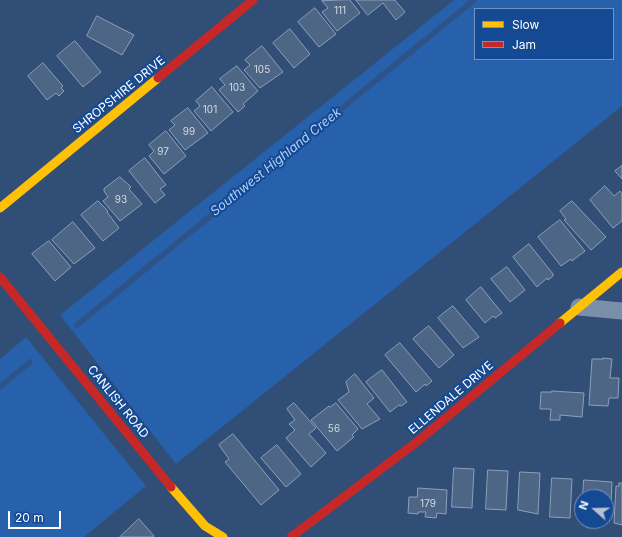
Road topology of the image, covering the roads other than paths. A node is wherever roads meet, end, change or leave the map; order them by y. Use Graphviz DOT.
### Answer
graph roads {
  1 [pos="253,0"];
  2 [pos="0,208"];
  3 [pos="622,272"];
  4 [pos="0,277"];
  5 [pos="579,307"];
  6 [pos="622,311"];
  7 [pos="223,537"];
  8 [pos="291,537"];
  1 -- 2 [label="street, SHROPSHIRE DRIVE"];
  3 -- 5 [label="street, ELLENDALE DRIVE"];
  4 -- 7 [label="street, CANLISH ROAD"];
  5 -- 6 [label="street"];
  5 -- 8 [label="street, ELLENDALE DRIVE"];
}
